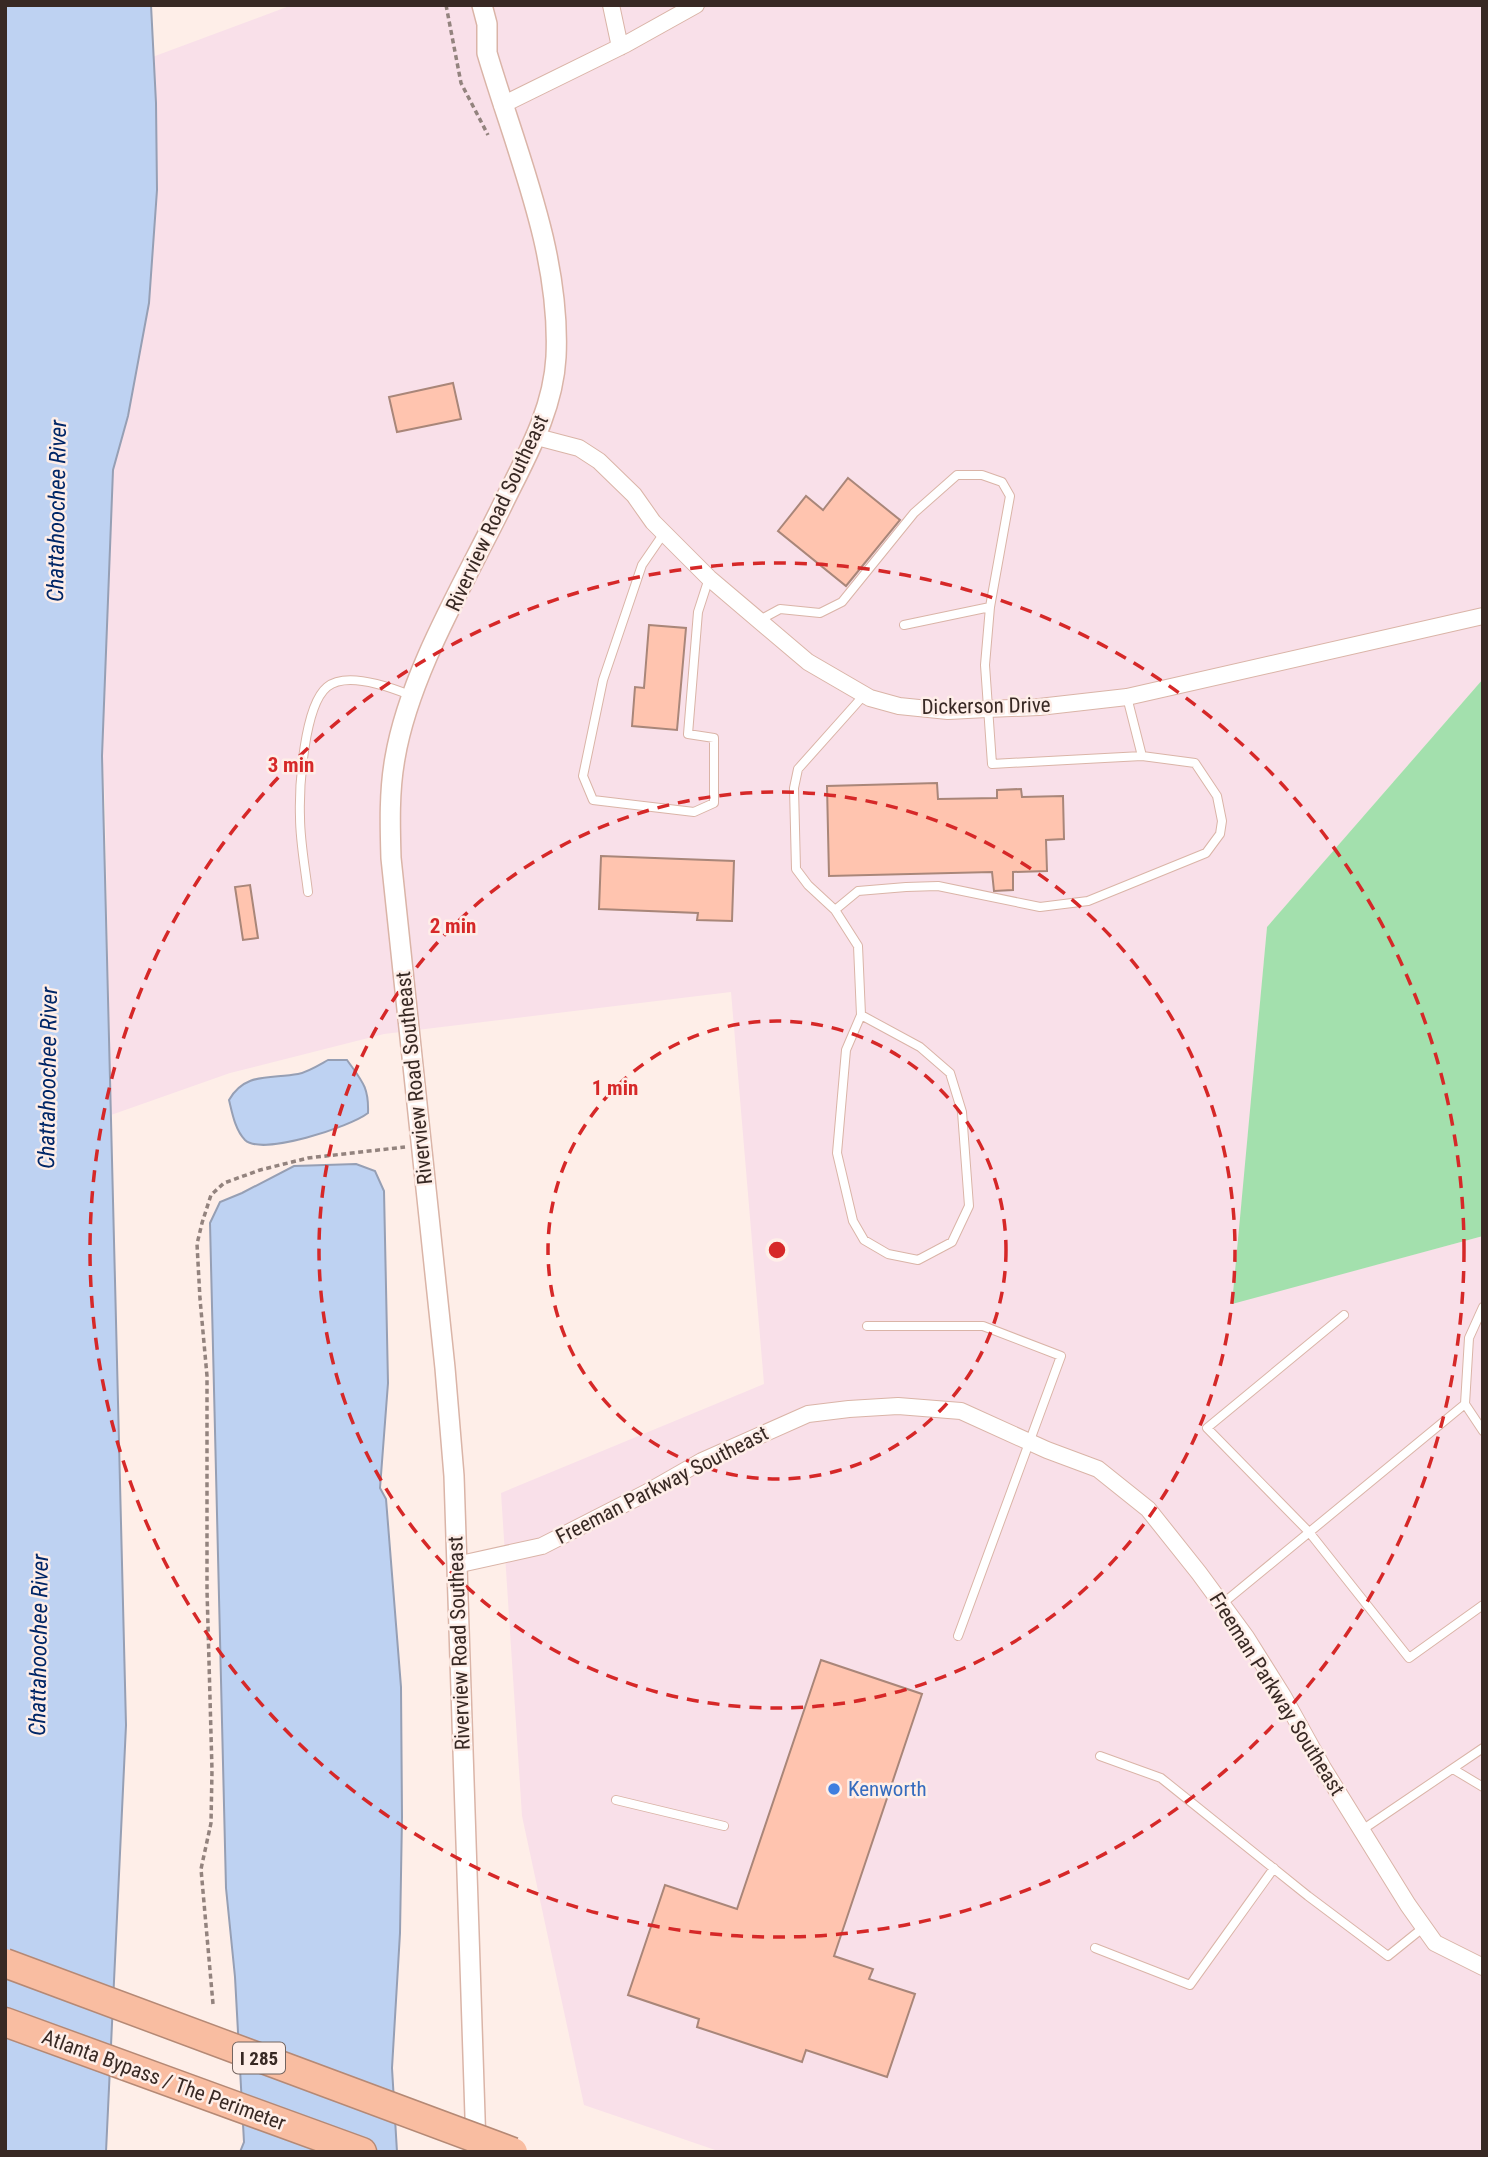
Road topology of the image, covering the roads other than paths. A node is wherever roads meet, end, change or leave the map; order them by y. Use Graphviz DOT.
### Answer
graph roads {
  1 [pos="482,5"];
  2 [pos="611,5"];
  3 [pos="696,5"];
  4 [pos="620,47"];
  5 [pos="502,105"];
  6 [pos="537,437"];
  7 [pos="664,533"];
  8 [pos="709,578"];
  9 [pos="990,607"];
  10 [pos="1483,616"];
  11 [pos="758,621"];
  12 [pos="904,625"];
  13 [pos="864,695"];
  14 [pos="413,696"];
  15 [pos="1127,697"];
  16 [pos="987,709"];
  17 [pos="1142,756"];
  18 [pos="308,892"];
  19 [pos="835,910"];
  20 [pos="861,1015"];
  21 [pos="1483,1307"];
  22 [pos="1344,1315"];
  23 [pos="867,1326"];
  24 [pos="1465,1404"];
  25 [pos="1483,1431"];
  26 [pos="1031,1443"];
  27 [pos="1309,1532"];
  28 [pos="456,1565"];
  29 [pos="1222,1604"];
  30 [pos="1483,1605"];
  31 [pos="958,1636"];
  32 [pos="1483,1748"];
  33 [pos="1100,1756"];
  34 [pos="1453,1769"];
  35 [pos="1483,1787"];
  36 [pos="615,1800"];
  37 [pos="724,1826"];
  38 [pos="1362,1830"];
  39 [pos="1274,1868"];
  40 [pos="1424,1927"];
  41 [pos="1095,1948"];
  42 [pos="5,1963"];
  43 [pos="1483,1967"];
  44 [pos="5,2022"];
  45 [pos="362,2152"];
  46 [pos="476,2152"];
  47 [pos="513,2152"];
  1 -- 5 [label="street, Riverview Road Southeast"];
  2 -- 4 [label="street"];
  3 -- 4 [label="street"];
  4 -- 5 [label="street"];
  5 -- 6 [label="street, Riverview Road Southeast"];
  6 -- 7 [label="street, Dickerson Drive"];
  6 -- 14 [label="street, Riverview Road Southeast"];
  7 -- 8 [label="street, Dickerson Drive"];
  7 -- 8 [label="lane"];
  8 -- 11 [label="street, Dickerson Drive"];
  9 -- 11 [label="lane"];
  9 -- 12 [label="lane"];
  9 -- 16 [label="lane"];
  10 -- 15 [label="street, Dickerson Drive"];
  11 -- 13 [label="street, Dickerson Drive"];
  13 -- 16 [label="street, Dickerson Drive"];
  13 -- 19 [label="lane"];
  14 -- 18 [label="lane"];
  14 -- 28 [label="street, Riverview Road Southeast"];
  15 -- 16 [label="street, Dickerson Drive"];
  15 -- 17 [label="lane"];
  16 -- 17 [label="lane"];
  17 -- 19 [label="lane"];
  19 -- 20 [label="lane"];
  20 -- 20 [label="lane"];
  21 -- 24 [label="lane"];
  22 -- 27 [label="lane"];
  23 -- 26 [label="lane"];
  24 -- 25 [label="lane"];
  24 -- 27 [label="lane"];
  26 -- 28 [label="street, Freeman Parkway Southeast"];
  26 -- 29 [label="street, Freeman Parkway Southeast"];
  26 -- 31 [label="lane"];
  27 -- 29 [label="lane"];
  27 -- 30 [label="lane"];
  28 -- 46 [label="street, Riverview Road Southeast"];
  29 -- 38 [label="street, Freeman Parkway Southeast"];
  32 -- 34 [label="lane"];
  33 -- 39 [label="lane"];
  34 -- 35 [label="lane"];
  34 -- 38 [label="lane"];
  36 -- 37 [label="lane"];
  38 -- 40 [label="street, Freeman Parkway Southeast"];
  39 -- 40 [label="lane"];
  39 -- 41 [label="lane"];
  40 -- 43 [label="street, Freeman Parkway Southeast"];
  42 -- 47 [label="highway, I 285, bridge"];
  44 -- 45 [label="highway, Atlanta Bypass / The Perimeter / I 285"];
}
